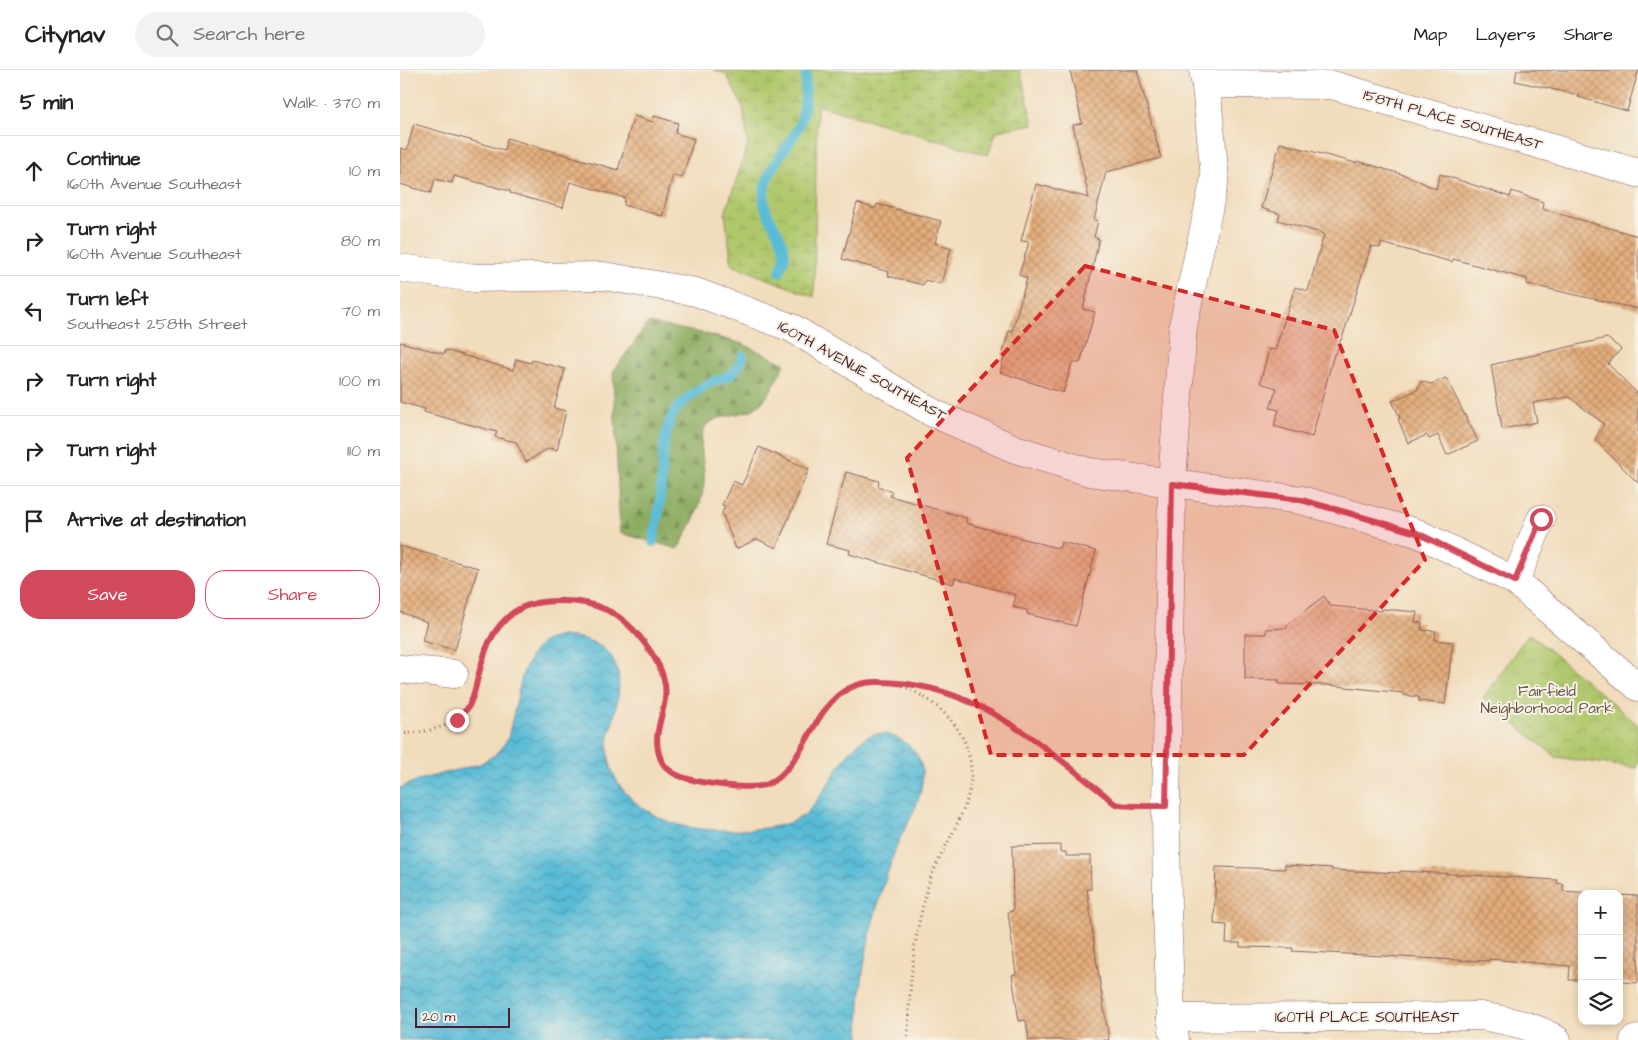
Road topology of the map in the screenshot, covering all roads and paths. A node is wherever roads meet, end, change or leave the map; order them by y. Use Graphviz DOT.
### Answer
graph roads {
  1 [pos="1204,78"];
  2 [pos="1638,173"];
  3 [pos="400,268"];
  4 [pos="1172,484"];
  5 [pos="1541,519"];
  6 [pos="1515,581"];
  7 [pos="482,663"];
  8 [pos="400,670"];
  9 [pos="454,674"];
  10 [pos="899,683"];
  11 [pos="1638,686"];
  12 [pos="474,694"];
  13 [pos="400,734"];
  14 [pos="1166,806"];
  15 [pos="1173,1029"];
  16 [pos="1638,1039"];
  17 [pos="908,1040"];
  18 [pos="1557,1040"];
  19 [pos="1634,1040"];
  1 -- 2 [label="street, 158TH PLACE SOUTHEAST"];
  1 -- 4 [label="street"];
  3 -- 4 [label="street, 160TH AVENUE SOUTHEAST"];
  4 -- 6 [label="street, 160TH AVENUE SOUTHEAST"];
  4 -- 14 [label="street"];
  5 -- 6 [label="street"];
  6 -- 11 [label="street, 160TH AVENUE SOUTHEAST"];
  7 -- 10 [label="path"];
  8 -- 9 [label="street"];
  10 -- 14 [label="path"];
  10 -- 17 [label="path"];
  12 -- 13 [label="path"];
  14 -- 15 [label="street"];
  15 -- 18 [label="street, 160TH PLACE SOUTHEAST"];
  16 -- 19 [label="street"];
}
